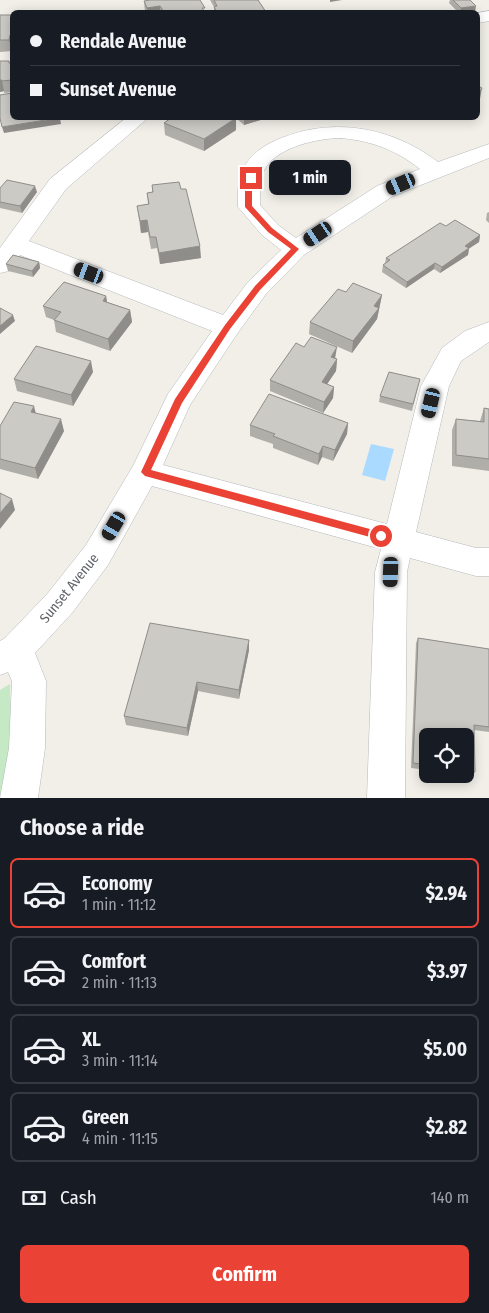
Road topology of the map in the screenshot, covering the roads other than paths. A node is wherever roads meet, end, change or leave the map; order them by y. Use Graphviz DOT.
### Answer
graph roads {
  1 [pos="136,120"];
  2 [pos="489,150"];
  3 [pos="434,170"];
  4 [pos="15,244"];
  5 [pos="296,249"];
  6 [pos="0,265"];
  7 [pos="228,327"];
  8 [pos="489,331"];
  9 [pos="145,472"];
  10 [pos="398,541"];
  11 [pos="489,562"];
  12 [pos="8,654"];
  13 [pos="18,798"];
  14 [pos="386,798"];
  1 -- 4 [label="street"];
  2 -- 3 [label="street, Sunset Avenue"];
  3 -- 5 [label="street, Sunset Avenue"];
  3 -- 5 [label="street"];
  4 -- 6 [label="street"];
  4 -- 7 [label="street"];
  5 -- 7 [label="street, Sunset Avenue"];
  7 -- 9 [label="street, Sunset Avenue"];
  8 -- 10 [label="street"];
  9 -- 10 [label="street"];
  9 -- 12 [label="street, Sunset Avenue"];
  10 -- 11 [label="street"];
  10 -- 14 [label="street"];
  12 -- 13 [label="street, Sunset Avenue"];
}
